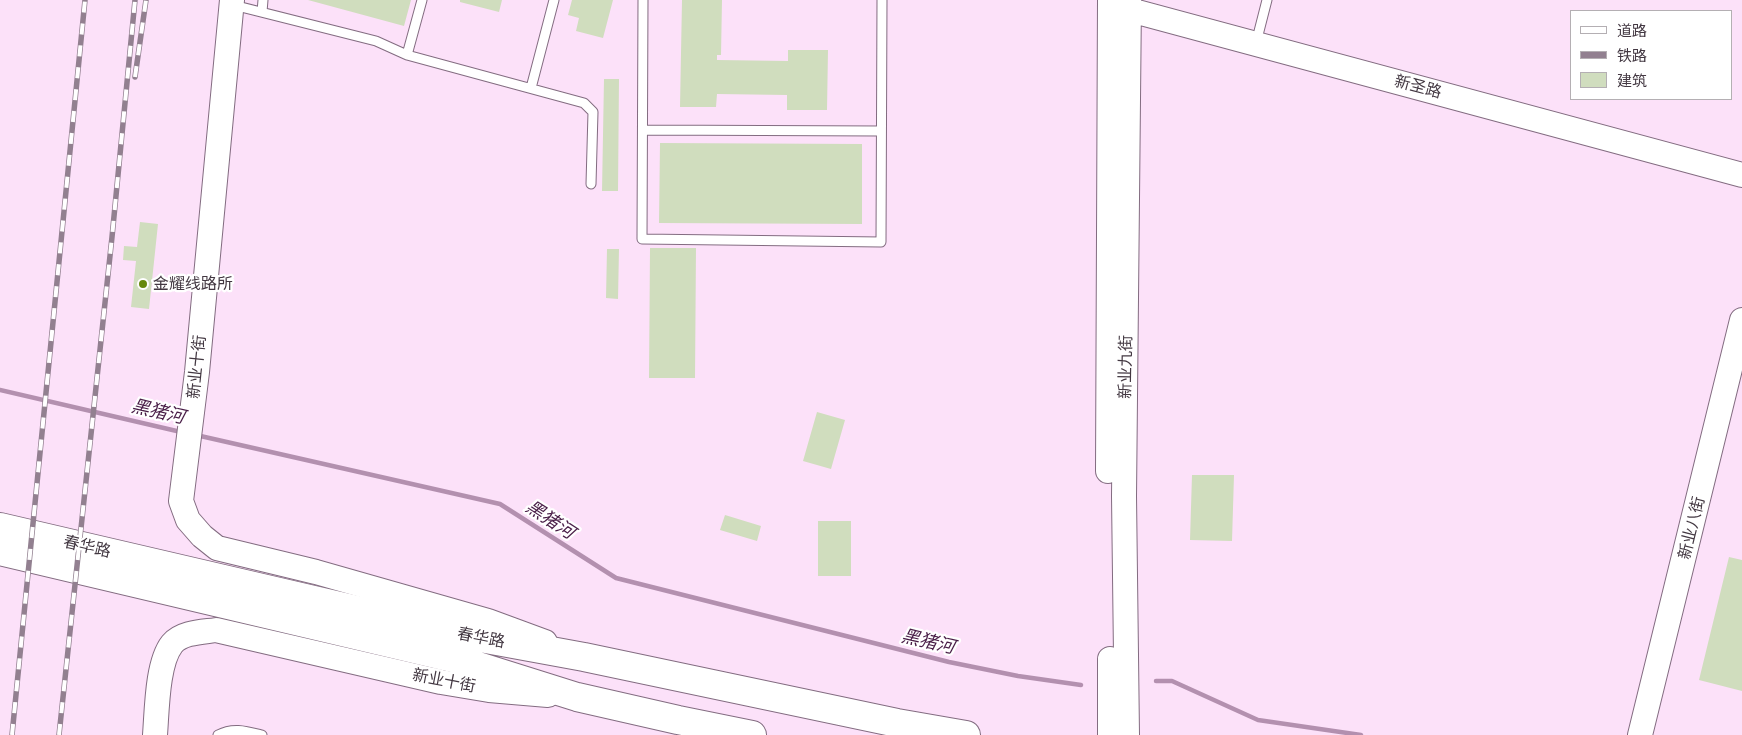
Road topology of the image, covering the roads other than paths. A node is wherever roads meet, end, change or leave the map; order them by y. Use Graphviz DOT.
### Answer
graph roads {
  1 [pos="263,0"];
  2 [pos="422,0"];
  3 [pos="554,0"];
  4 [pos="643,0"];
  5 [pos="882,0"];
  6 [pos="1267,0"];
  7 [pos="232,2"];
  8 [pos="1118,2"];
  9 [pos="262,12"];
  10 [pos="1257,38"];
  11 [pos="407,55"];
  12 [pos="531,88"];
  13 [pos="643,130"];
  14 [pos="882,131"];
  15 [pos="1742,164"];
  16 [pos="1742,175"];
  17 [pos="591,184"];
  18 [pos="1742,320"];
  19 [pos="0,527"];
  20 [pos="0,551"];
  21 [pos="584,657"];
  22 [pos="577,697"];
  23 [pos="155,735"];
  24 [pos="218,735"];
  25 [pos="262,735"];
  26 [pos="752,735"];
  27 [pos="966,735"];
  28 [pos="1110,735"];
  29 [pos="1127,735"];
  30 [pos="1640,735"];
  1 -- 9 [label="lane"];
  2 -- 11 [label="lane"];
  3 -- 12 [label="lane"];
  4 -- 13 [label="lane"];
  5 -- 14 [label="lane"];
  6 -- 10 [label="lane"];
  7 -- 9 [label="lane"];
  7 -- 21 [label="street, 新业十街"];
  8 -- 10 [label="street, 新圣路"];
  8 -- 28 [label="street, 新业九街"];
  8 -- 29 [label="street, 新业九街"];
  9 -- 11 [label="lane"];
  10 -- 15 [label="street, 新圣路"];
  10 -- 16 [label="street, 新圣路"];
  11 -- 12 [label="lane"];
  12 -- 17 [label="lane"];
  13 -- 14 [label="lane"];
  13 -- 14 [label="lane"];
  18 -- 30 [label="street, 新业八街"];
  19 -- 21 [label="main road, 春华路"];
  20 -- 22 [label="main road, 春华路"];
  21 -- 27 [label="main road, 春华路"];
  22 -- 23 [label="street, 新业十街"];
  22 -- 26 [label="main road, 春华路"];
  24 -- 25 [label="lane"];
}
